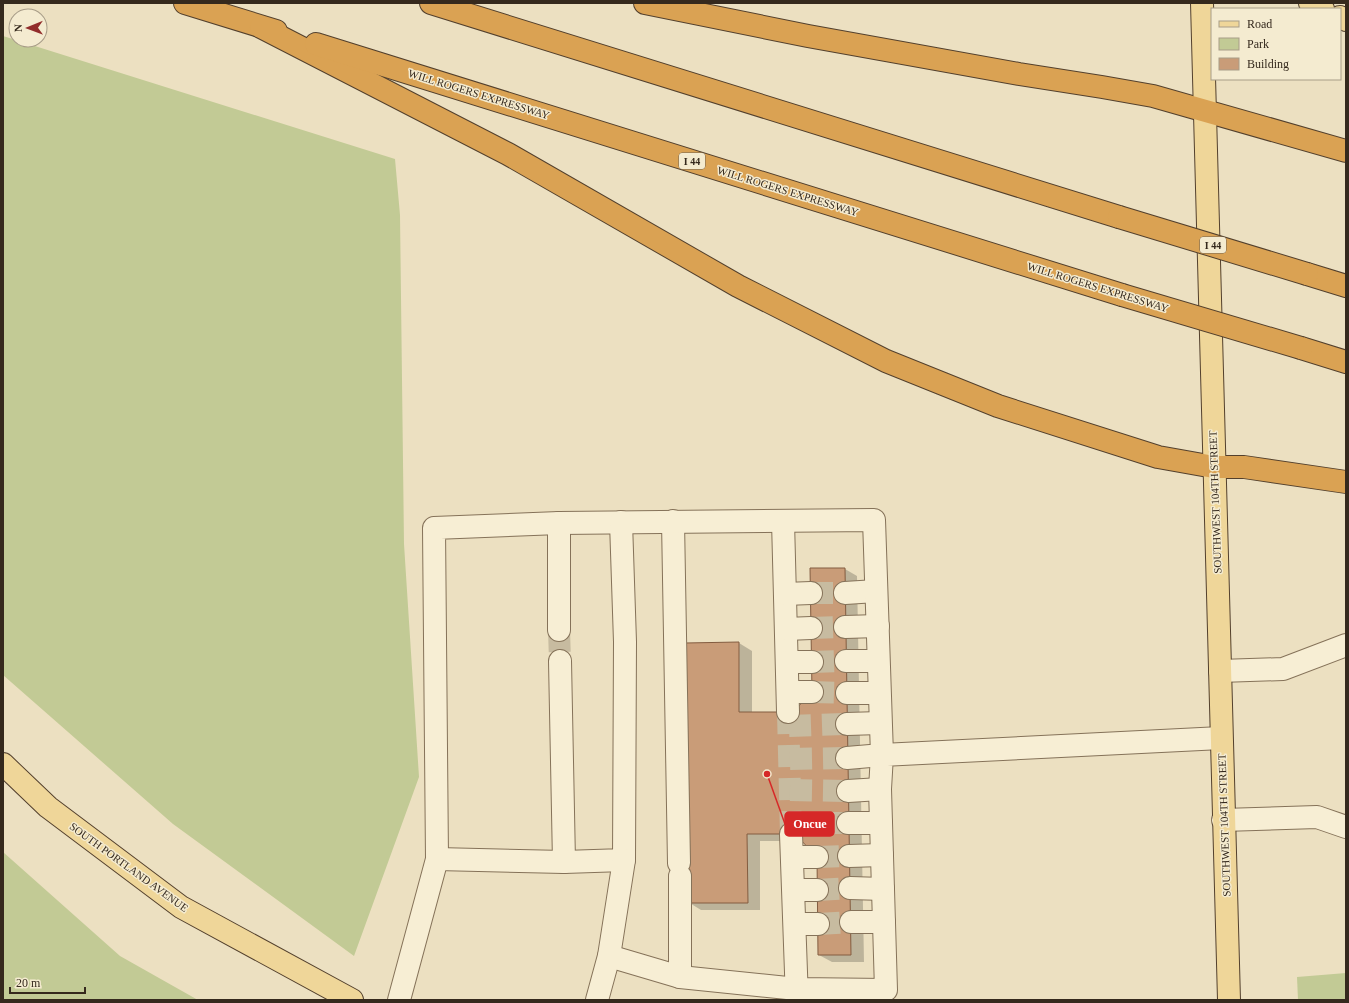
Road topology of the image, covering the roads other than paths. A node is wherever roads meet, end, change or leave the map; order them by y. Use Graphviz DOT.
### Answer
graph roads {
  1 [pos="185,3"];
  2 [pos="431,3"];
  3 [pos="645,3"];
  4 [pos="1202,3"];
  5 [pos="1310,3"];
  6 [pos="1321,8"];
  7 [pos="261,27"];
  8 [pos="1205,112"];
  9 [pos="1346,151"];
  10 [pos="1346,286"];
  11 [pos="1346,362"];
  12 [pos="1214,467"];
  13 [pos="1346,482"];
  14 [pos="673,521"];
  15 [pos="783,521"];
  16 [pos="622,522"];
  17 [pos="559,523"];
  18 [pos="876,591"];
  19 [pos="810,593"];
  20 [pos="845,593"];
  21 [pos="785,594"];
  22 [pos="878,626"];
  23 [pos="845,627"];
  24 [pos="811,628"];
  25 [pos="786,629"];
  26 [pos="559,630"];
  27 [pos="1346,645"];
  28 [pos="878,660"];
  29 [pos="560,661"];
  30 [pos="846,661"];
  31 [pos="787,662"];
  32 [pos="812,662"];
  33 [pos="1220,671"];
  34 [pos="812,692"];
  35 [pos="846,693"];
  36 [pos="879,693"];
  37 [pos="880,722"];
  38 [pos="847,724"];
  39 [pos="1221,738"];
  40 [pos="882,755"];
  41 [pos="847,758"];
  42 [pos="3,764"];
  43 [pos="880,789"];
  44 [pos="848,791"];
  45 [pos="1224,820"];
  46 [pos="848,823"];
  47 [pos="881,823"];
  48 [pos="1346,827"];
  49 [pos="791,834"];
  50 [pos="882,855"];
  51 [pos="849,856"];
  52 [pos="792,857"];
  53 [pos="817,857"];
  54 [pos="437,859"];
  55 [pos="624,860"];
  56 [pos="564,862"];
  57 [pos="850,888"];
  58 [pos="883,889"];
  59 [pos="794,890"];
  60 [pos="817,890"];
  61 [pos="851,922"];
  62 [pos="884,922"];
  63 [pos="795,924"];
  64 [pos="818,924"];
  65 [pos="609,956"];
  66 [pos="680,977"];
  67 [pos="797,994"];
  68 [pos="352,1000"];
  69 [pos="399,1000"];
  70 [pos="596,1000"];
  71 [pos="1229,1000"];
  1 -- 7 [label="highway, WILL ROGERS EXPRESSWAY / I 44"];
  2 -- 10 [label="highway, I 44, bridge"];
  3 -- 8 [label="highway"];
  4 -- 8 [label="main road, SOUTHWEST 104TH STREET"];
  5 -- 6 [label="main road"];
  7 -- 11 [label="highway, WILL ROGERS EXPRESSWAY / I 44, bridge"];
  7 -- 12 [label="highway"];
  8 -- 9 [label="highway"];
  8 -- 12 [label="main road, SOUTHWEST 104TH STREET"];
  12 -- 13 [label="highway"];
  12 -- 33 [label="main road, SOUTHWEST 104TH STREET"];
  14 -- 15 [label="lane"];
  14 -- 16 [label="lane"];
  14 -- 66 [label="lane"];
  15 -- 18 [label="lane"];
  15 -- 21 [label="lane"];
  16 -- 17 [label="lane"];
  16 -- 55 [label="lane"];
  17 -- 26 [label="lane"];
  17 -- 54 [label="lane"];
  18 -- 20 [label="lane"];
  18 -- 22 [label="lane"];
  19 -- 21 [label="lane"];
  21 -- 25 [label="lane"];
  22 -- 23 [label="lane"];
  22 -- 28 [label="lane"];
  24 -- 25 [label="lane"];
  25 -- 31 [label="lane"];
  27 -- 33 [label="lane"];
  28 -- 30 [label="lane"];
  28 -- 36 [label="lane"];
  29 -- 56 [label="lane"];
  31 -- 32 [label="lane"];
  31 -- 34 [label="lane"];
  33 -- 39 [label="main road, SOUTHWEST 104TH STREET"];
  35 -- 36 [label="lane"];
  36 -- 37 [label="lane"];
  37 -- 38 [label="lane"];
  37 -- 40 [label="lane"];
  39 -- 40 [label="lane"];
  39 -- 45 [label="main road, SOUTHWEST 104TH STREET"];
  40 -- 41 [label="lane"];
  40 -- 43 [label="lane"];
  42 -- 68 [label="main road, SOUTH PORTLAND AVENUE"];
  43 -- 44 [label="lane"];
  43 -- 47 [label="lane"];
  45 -- 48 [label="lane"];
  45 -- 71 [label="main road, SOUTHWEST 104TH STREET"];
  46 -- 47 [label="lane"];
  47 -- 50 [label="lane"];
  49 -- 52 [label="lane"];
  50 -- 51 [label="lane"];
  50 -- 58 [label="lane"];
  52 -- 53 [label="lane"];
  52 -- 59 [label="lane"];
  54 -- 56 [label="lane"];
  54 -- 69 [label="lane"];
  55 -- 56 [label="lane"];
  55 -- 65 [label="lane"];
  57 -- 58 [label="lane"];
  58 -- 62 [label="lane"];
  59 -- 60 [label="lane"];
  59 -- 63 [label="lane"];
  61 -- 62 [label="lane"];
  62 -- 67 [label="lane"];
  63 -- 64 [label="lane"];
  63 -- 67 [label="lane"];
  65 -- 66 [label="lane"];
  65 -- 70 [label="lane"];
  66 -- 67 [label="lane"];
}
